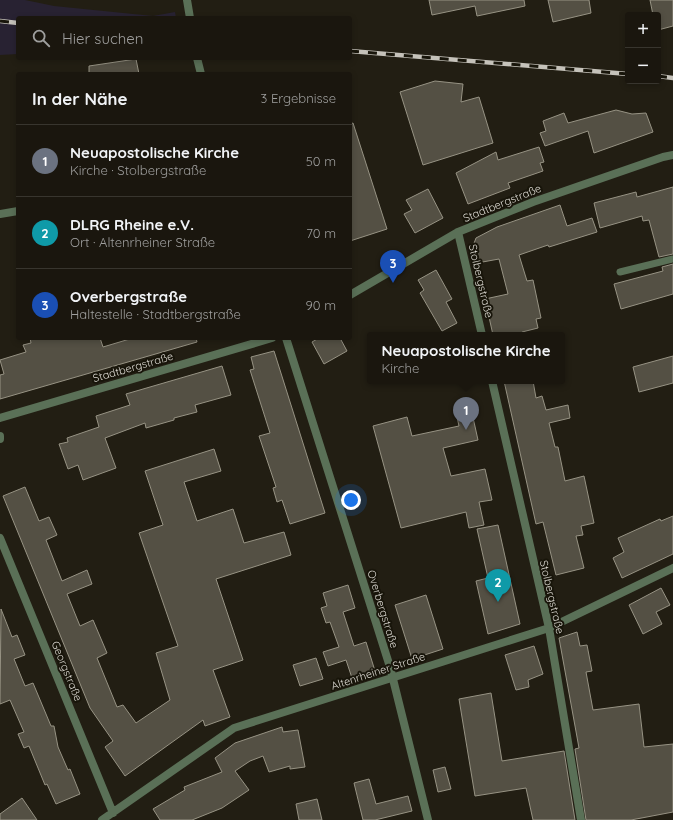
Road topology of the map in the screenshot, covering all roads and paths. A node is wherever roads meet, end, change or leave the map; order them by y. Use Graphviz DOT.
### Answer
graph roads {
  1 [pos="187,0"];
  2 [pos="190,16"];
  3 [pos="198,60"];
  4 [pos="200,72"];
  5 [pos="673,155"];
  6 [pos="16,211"];
  7 [pos="0,214"];
  8 [pos="458,232"];
  9 [pos="673,259"];
  10 [pos="620,272"];
  11 [pos="352,295"];
  12 [pos="481,332"];
  13 [pos="265,340"];
  14 [pos="287,340"];
  15 [pos="493,384"];
  16 [pos="0,418"];
  17 [pos="0,538"];
  18 [pos="673,568"];
  19 [pos="549,628"];
  20 [pos="393,678"];
  21 [pos="113,813"];
  22 [pos="102,820"];
  23 [pos="428,820"];
  24 [pos="581,820"];
  1 -- 2 [label="street"];
  3 -- 4 [label="street"];
  5 -- 8 [label="street, Stadtbergstraße"];
  6 -- 7 [label="street"];
  8 -- 11 [label="street, Stadtbergstraße"];
  8 -- 12 [label="street, Stolbergstraße"];
  9 -- 10 [label="lane"];
  13 -- 16 [label="street, Stadtbergstraße"];
  14 -- 20 [label="street, Overbergstraße"];
  15 -- 19 [label="street, Stolbergstraße"];
  17 -- 21 [label="street, Georgstraße"];
  18 -- 19 [label="street, Altenrheiner Straße"];
  19 -- 20 [label="street, Altenrheiner Straße"];
  19 -- 24 [label="street, Stolbergstraße"];
  20 -- 21 [label="street, Altenrheiner Straße"];
  20 -- 23 [label="street, Overbergstraße"];
  21 -- 22 [label="street, Altenrheiner Straße"];
}
